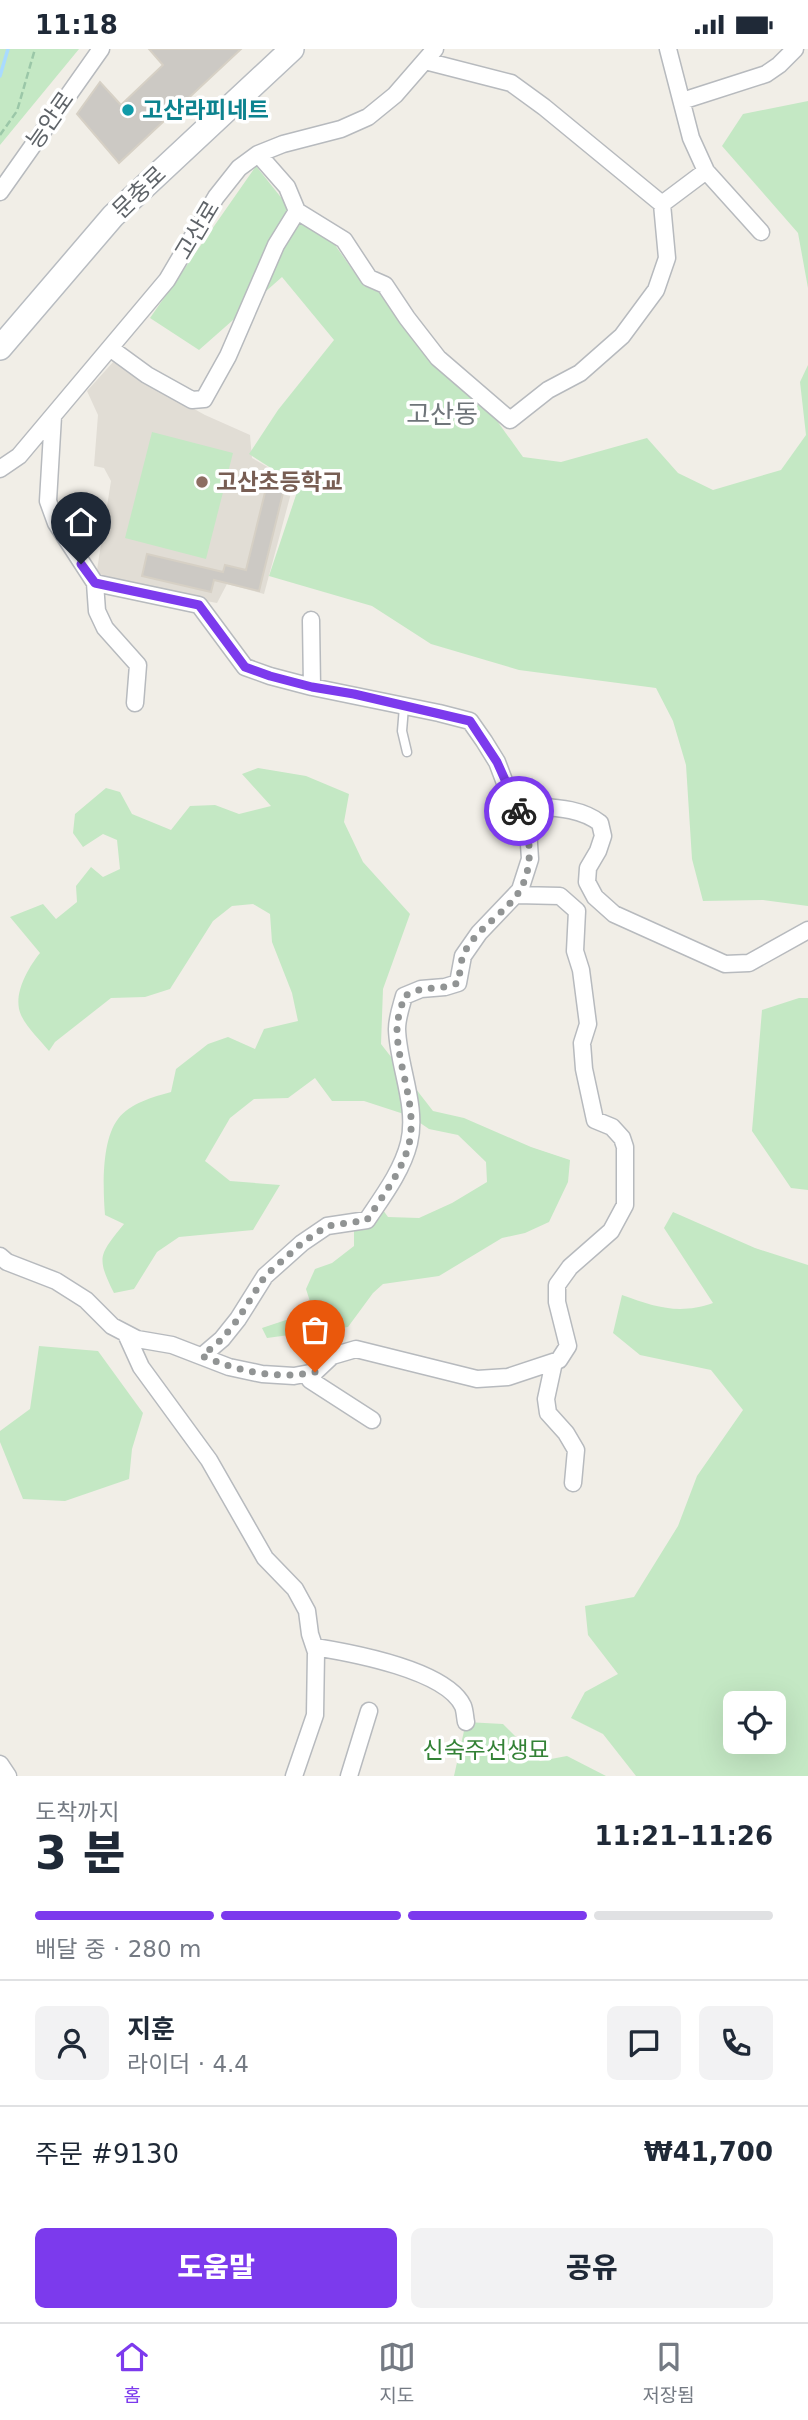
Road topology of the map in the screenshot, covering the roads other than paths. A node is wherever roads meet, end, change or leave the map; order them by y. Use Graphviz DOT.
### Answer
graph roads {
  1 [pos="101,49"];
  2 [pos="292,49"];
  3 [pos="668,49"];
  4 [pos="795,49"];
  5 [pos="430,55"];
  6 [pos="682,101"];
  7 [pos="258,154"];
  8 [pos="706,171"];
  9 [pos="0,192"];
  10 [pos="662,204"];
  11 [pos="297,211"];
  12 [pos="761,232"];
  13 [pos="0,348"];
  14 [pos="110,348"];
  15 [pos="53,416"];
  16 [pos="0,469"];
  17 [pos="95,583"];
  18 [pos="311,620"];
  19 [pos="312,687"];
  20 [pos="135,703"];
  21 [pos="404,707"];
  22 [pos="407,752"];
  23 [pos="515,804"];
  24 [pos="516,895"];
  25 [pos="808,930"];
  26 [pos="0,1256"];
  27 [pos="126,1334"];
  28 [pos="202,1356"];
  29 [pos="554,1362"];
  30 [pos="307,1374"];
  31 [pos="372,1420"];
  32 [pos="573,1483"];
  33 [pos="315,1647"];
  34 [pos="369,1711"];
  35 [pos="466,1722"];
  36 [pos="0,1764"];
  37 [pos="8,1776"];
  38 [pos="294,1776"];
  39 [pos="349,1776"];
  1 -- 9 [label="street, 능안로"];
  2 -- 13 [label="street, 문충로"];
  3 -- 6 [label="street"];
  4 -- 6 [label="street"];
  5 -- 7 [label="street, 고산로"];
  5 -- 10 [label="street"];
  6 -- 8 [label="street"];
  7 -- 11 [label="street"];
  7 -- 14 [label="street, 고산로"];
  8 -- 10 [label="street"];
  8 -- 12 [label="street"];
  10 -- 11 [label="street"];
  11 -- 14 [label="street"];
  14 -- 15 [label="street, 고산로"];
  15 -- 16 [label="street, 고산로"];
  15 -- 17 [label="street"];
  17 -- 19 [label="street"];
  17 -- 20 [label="street"];
  18 -- 19 [label="street"];
  19 -- 21 [label="street"];
  21 -- 22 [label="lane"];
  21 -- 23 [label="street"];
  23 -- 24 [label="street"];
  23 -- 25 [label="street"];
  24 -- 28 [label="street"];
  24 -- 29 [label="street"];
  26 -- 27 [label="street"];
  27 -- 28 [label="street"];
  27 -- 33 [label="street"];
  28 -- 30 [label="street"];
  29 -- 30 [label="street"];
  29 -- 32 [label="street"];
  30 -- 31 [label="street"];
  33 -- 35 [label="street"];
  33 -- 38 [label="street"];
  34 -- 39 [label="street"];
  36 -- 37 [label="street"];
}
